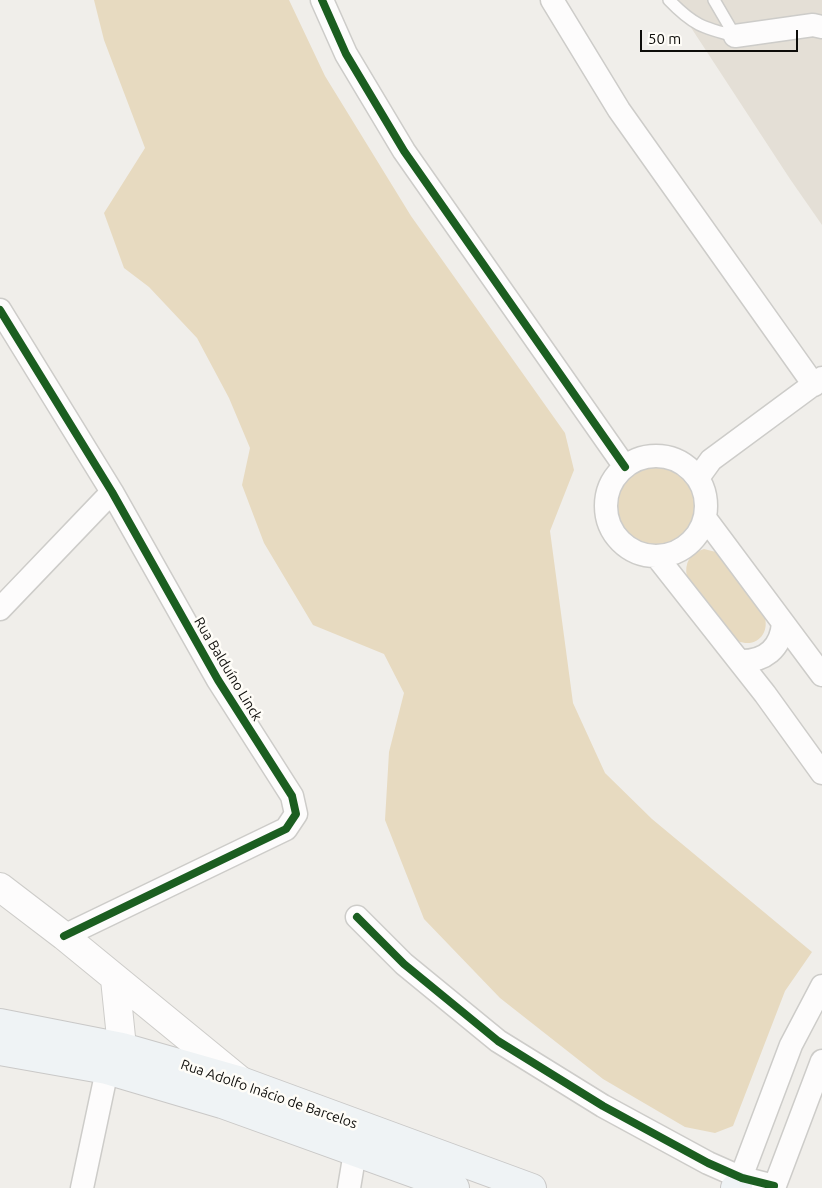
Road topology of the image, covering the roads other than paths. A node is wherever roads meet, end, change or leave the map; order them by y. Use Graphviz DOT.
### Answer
graph roads {
  1 [pos="322,0"];
  2 [pos="552,0"];
  3 [pos="670,0"];
  4 [pos="714,0"];
  5 [pos="822,28"];
  6 [pos="735,36"];
  7 [pos="0,310"];
  8 [pos="818,382"];
  9 [pos="625,467"];
  10 [pos="698,478"];
  11 [pos="112,492"];
  12 [pos="705,518"];
  13 [pos="657,556"];
  14 [pos="0,609"];
  15 [pos="783,623"];
  16 [pos="738,661"];
  17 [pos="822,675"];
  18 [pos="822,772"];
  19 [pos="0,887"];
  20 [pos="357,917"];
  21 [pos="64,936"];
  22 [pos="115,979"];
  23 [pos="822,986"];
  24 [pos="0,1023"];
  25 [pos="122,1047"];
  26 [pos="0,1051"];
  27 [pos="822,1061"];
  28 [pos="107,1070"];
  29 [pos="241,1081"];
  30 [pos="355,1152"];
  31 [pos="738,1185"];
  32 [pos="774,1187"];
  33 [pos="82,1188"];
  34 [pos="349,1188"];
  35 [pos="455,1188"];
  36 [pos="532,1188"];
  1 -- 9 [label="street"];
  2 -- 8 [label="street"];
  3 -- 6 [label="lane"];
  4 -- 6 [label="lane"];
  5 -- 6 [label="street"];
  7 -- 11 [label="street, Rua Balduíno Linck"];
  8 -- 10 [label="street"];
  9 -- 10 [label="street"];
  9 -- 13 [label="street"];
  10 -- 12 [label="street"];
  11 -- 14 [label="street"];
  11 -- 21 [label="street, Rua Balduíno Linck"];
  12 -- 13 [label="street"];
  12 -- 15 [label="street"];
  13 -- 16 [label="street"];
  15 -- 16 [label="street"];
  15 -- 17 [label="street"];
  16 -- 18 [label="street"];
  19 -- 21 [label="street"];
  20 -- 31 [label="street"];
  21 -- 22 [label="street"];
  22 -- 25 [label="street"];
  22 -- 29 [label="street"];
  23 -- 31 [label="street"];
  24 -- 25 [label="main road, Rua Adolfo Inácio de Barcelos"];
  25 -- 29 [label="main road, Rua Adolfo Inácio de Barcelos"];
  26 -- 28 [label="main road, Rua Adolfo Inácio de Barcelos"];
  27 -- 32 [label="street"];
  28 -- 30 [label="main road, Rua Adolfo Inácio de Barcelos"];
  28 -- 33 [label="street"];
  29 -- 36 [label="main road, Rua Adolfo Inácio de Barcelos"];
  30 -- 34 [label="street"];
  30 -- 35 [label="main road, Rua Adolfo Inácio de Barcelos"];
  31 -- 32 [label="street"];
}
